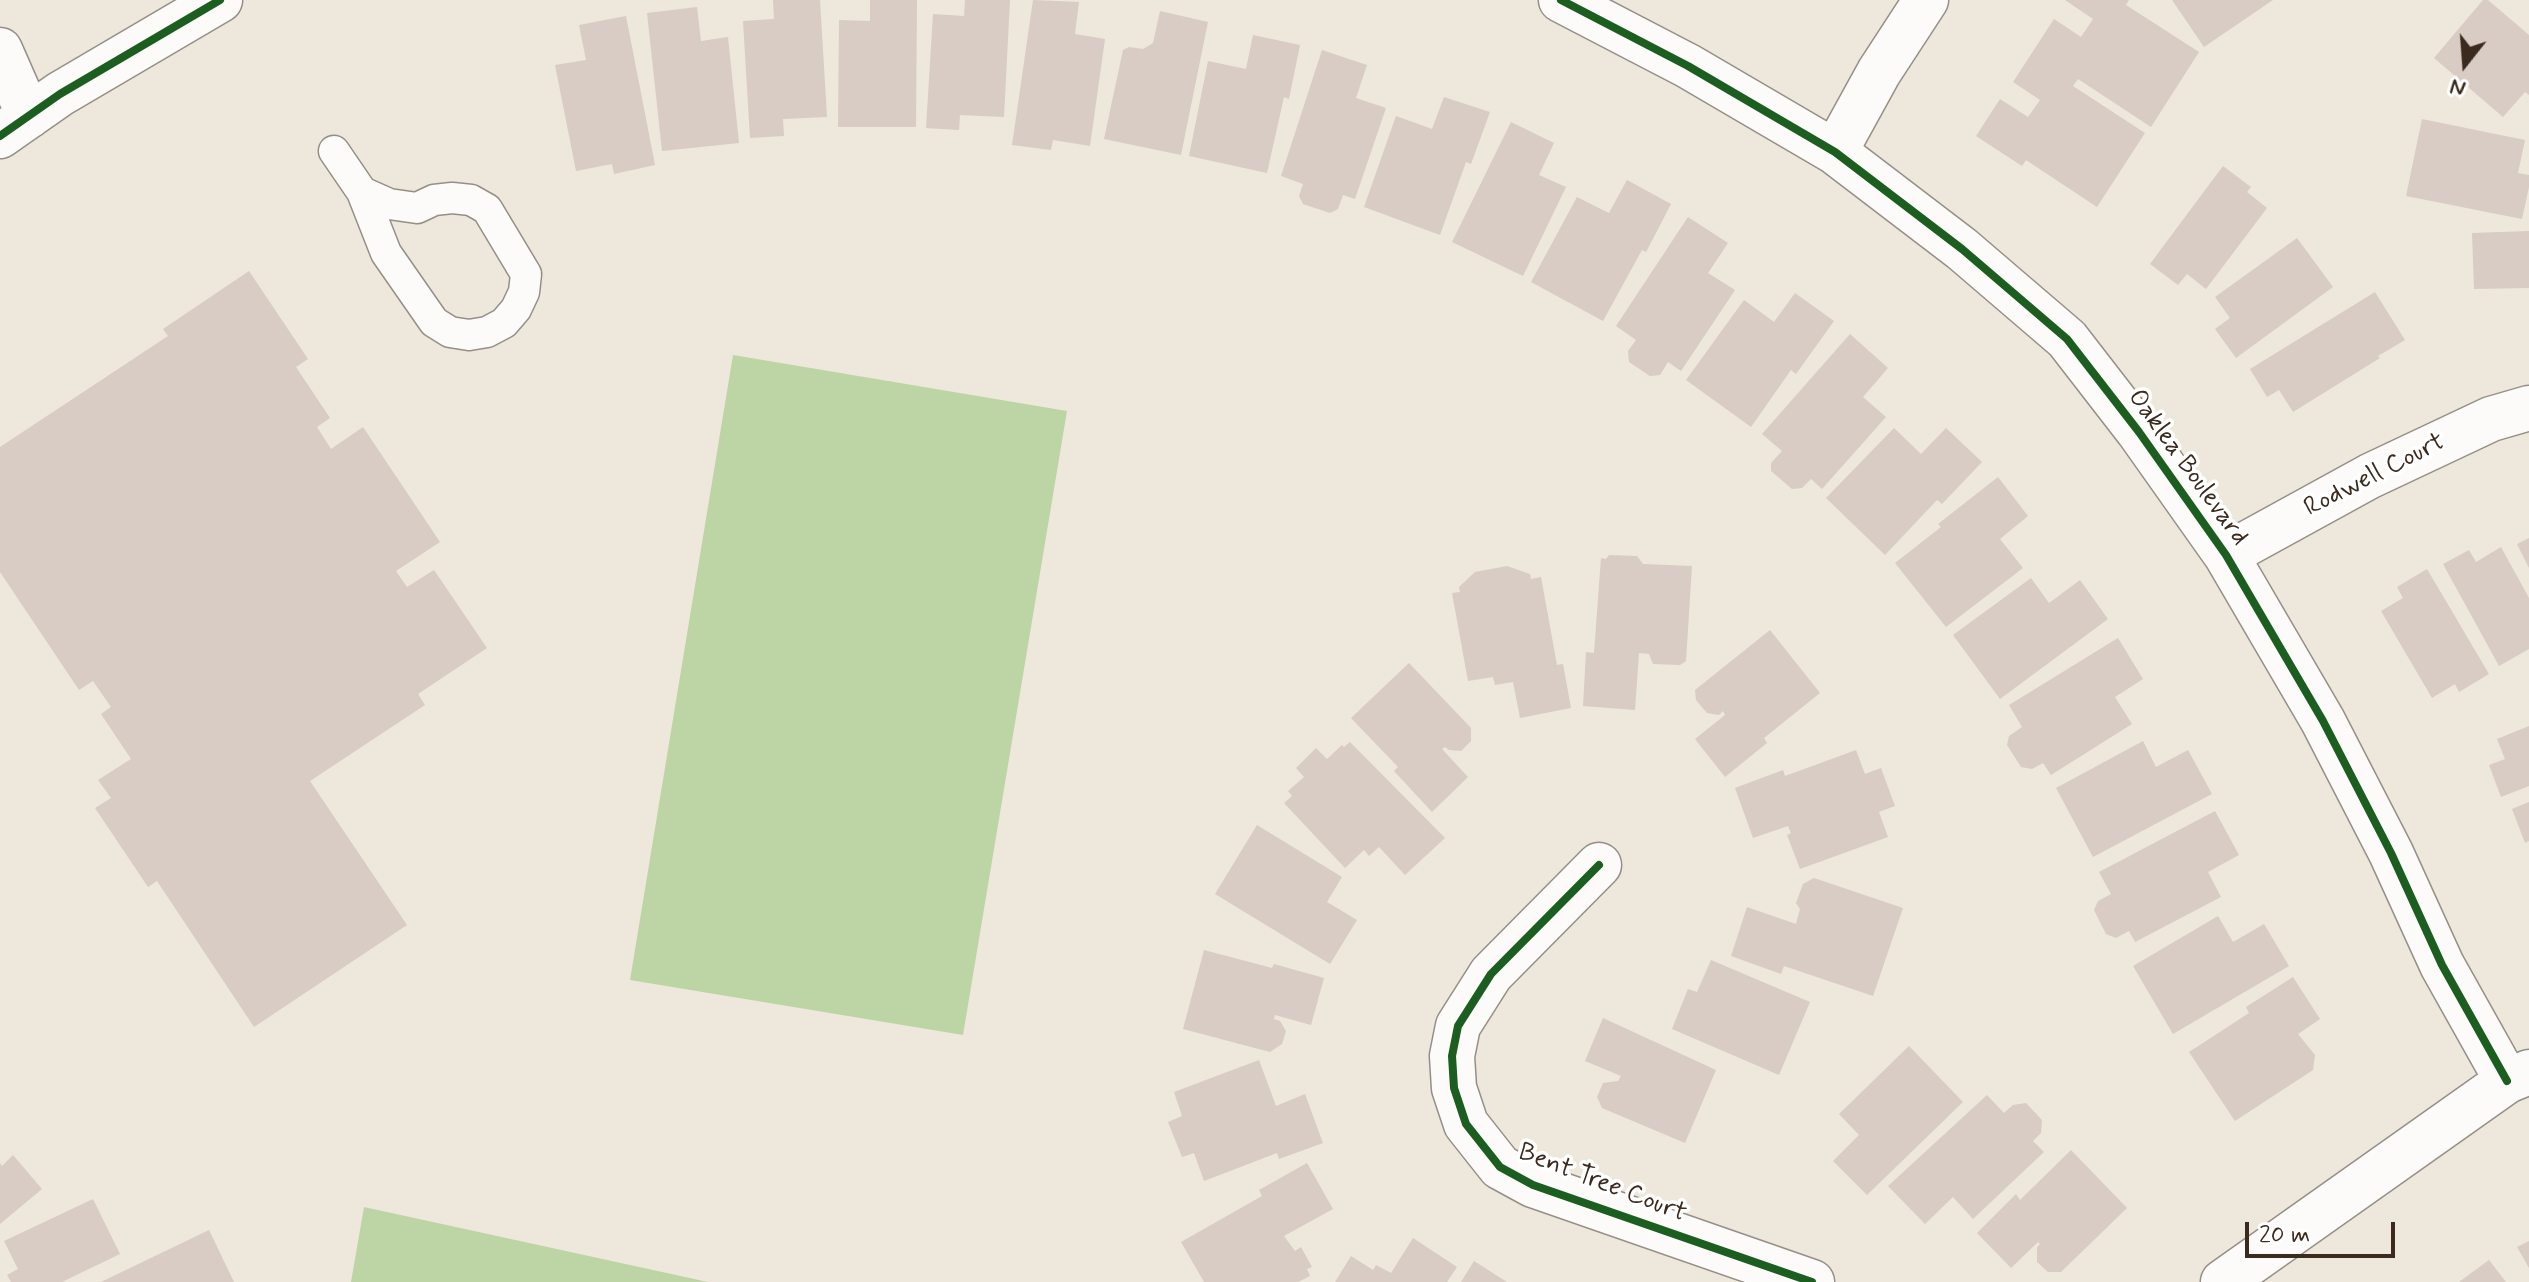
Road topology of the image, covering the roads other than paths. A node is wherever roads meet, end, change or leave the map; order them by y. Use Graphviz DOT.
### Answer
graph roads {
  1 [pos="220,0"];
  2 [pos="1561,0"];
  3 [pos="1926,0"];
  4 [pos="0,50"];
  5 [pos="15,126"];
  6 [pos="334,151"];
  7 [pos="1835,152"];
  8 [pos="362,192"];
  9 [pos="2529,408"];
  10 [pos="2226,555"];
  11 [pos="1599,865"];
  12 [pos="2518,1077"];
  13 [pos="1812,1282"];
  14 [pos="2223,1282"];
  1 -- 5 [label="street"];
  2 -- 7 [label="street, Oaklea Boulevard"];
  3 -- 7 [label="street"];
  4 -- 5 [label="street"];
  6 -- 8 [label="lane"];
  7 -- 10 [label="street, Oaklea Boulevard"];
  8 -- 8 [label="lane"];
  9 -- 10 [label="street, Rodwell Court"];
  10 -- 12 [label="street, Oaklea Boulevard"];
  11 -- 13 [label="street, Bent Tree Court"];
  12 -- 14 [label="street"];
}
